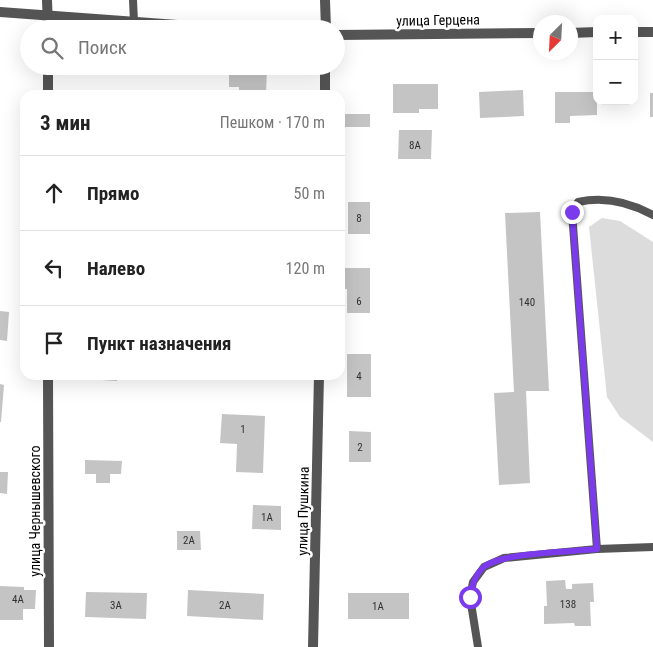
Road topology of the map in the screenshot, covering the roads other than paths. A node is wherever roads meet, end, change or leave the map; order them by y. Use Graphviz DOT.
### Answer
graph roads {
  1 [pos="47,0"];
  2 [pos="133,0"];
  3 [pos="325,0"];
  4 [pos="0,12"];
  5 [pos="48,16"];
  6 [pos="48,20"];
  7 [pos="105,20"];
  8 [pos="134,20"];
  9 [pos="326,20"];
  10 [pos="578,32"];
  11 [pos="593,32"];
  12 [pos="638,32"];
  13 [pos="653,32"];
  14 [pos="533,33"];
  15 [pos="345,35"];
  16 [pos="48,75"];
  17 [pos="326,75"];
  18 [pos="48,90"];
  19 [pos="325,90"];
  20 [pos="653,215"];
  21 [pos="48,380"];
  22 [pos="319,380"];
  23 [pos="653,547"];
  24 [pos="597,549"];
  25 [pos="49,647"];
  26 [pos="314,647"];
  27 [pos="478,647"];
  1 -- 5 [label="street"];
  2 -- 8 [label="lane"];
  3 -- 9 [label="street"];
  4 -- 5 [label="street"];
  5 -- 6 [label="street"];
  5 -- 7 [label="street"];
  10 -- 11 [label="street"];
  12 -- 13 [label="street"];
  14 -- 15 [label="street, улица Герцена"];
  16 -- 18 [label="street"];
  17 -- 19 [label="street"];
  20 -- 24 [label="lane"];
  21 -- 25 [label="street, улица Чернышевского"];
  22 -- 26 [label="street, улица Пушкина"];
  23 -- 24 [label="lane"];
  24 -- 27 [label="lane"];
}
